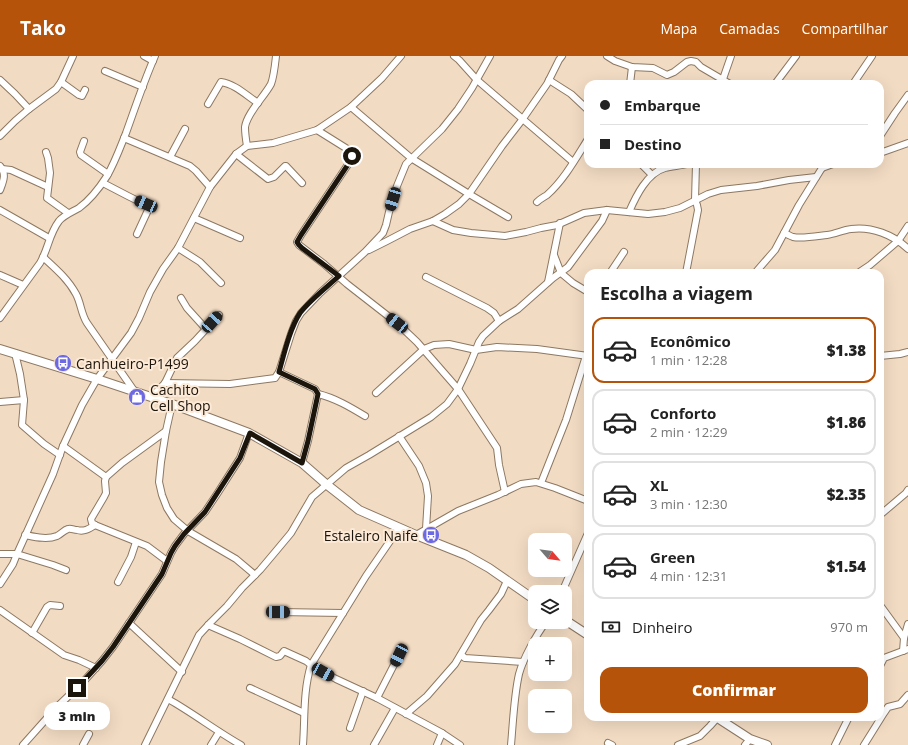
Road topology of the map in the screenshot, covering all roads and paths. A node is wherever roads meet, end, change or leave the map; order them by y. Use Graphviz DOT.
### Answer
graph roads {
  1 [pos="73,56"];
  2 [pos="144,56"];
  3 [pos="276,56"];
  4 [pos="401,56"];
  5 [pos="454,56"];
  6 [pos="490,56"];
  7 [pos="607,56"];
  8 [pos="731,56"];
  9 [pos="796,56"];
  10 [pos="872,56"];
  11 [pos="559,57"];
  12 [pos="154,59"];
  13 [pos="632,67"];
  14 [pos="105,71"];
  15 [pos="723,79"];
  16 [pos="0,80"];
  17 [pos="477,80"];
  18 [pos="549,80"];
  19 [pos="630,80"];
  20 [pos="778,80"];
  21 [pos="856,80"];
  22 [pos="61,82"];
  23 [pos="143,87"];
  24 [pos="85,90"];
  25 [pos="908,95"];
  26 [pos="258,103"];
  27 [pos="208,104"];
  28 [pos="584,106"];
  29 [pos="351,107"];
  30 [pos="29,109"];
  31 [pos="522,120"];
  32 [pos="186,129"];
  33 [pos="317,130"];
  34 [pos="884,130"];
  35 [pos="0,136"];
  36 [pos="124,138"];
  37 [pos="84,141"];
  38 [pos="908,142"];
  39 [pos="584,145"];
  40 [pos="247,146"];
  41 [pos="884,151"];
  42 [pos="46,152"];
  43 [pos="236,154"];
  44 [pos="170,157"];
  45 [pos="412,158"];
  46 [pos="573,162"];
  47 [pos="1,168"];
  48 [pos="645,168"];
  49 [pos="664,168"];
  50 [pos="696,168"];
  51 [pos="821,168"];
  52 [pos="108,174"];
  53 [pos="652,175"];
  54 [pos="816,177"];
  55 [pos="102,183"];
  56 [pos="302,183"];
  57 [pos="48,187"];
  58 [pos="210,187"];
  59 [pos="0,190"];
  60 [pos="469,194"];
  61 [pos="695,200"];
  62 [pos="537,202"];
  63 [pos="0,210"];
  64 [pos="606,210"];
  65 [pos="629,212"];
  66 [pos="68,213"];
  67 [pos="508,217"];
  68 [pos="194,218"];
  69 [pos="433,221"];
  70 [pos="560,223"];
  71 [pos="908,226"];
  72 [pos="784,233"];
  73 [pos="137,234"];
  74 [pos="49,238"];
  75 [pos="240,238"];
  76 [pos="898,241"];
  77 [pos="178,248"];
  78 [pos="908,249"];
  79 [pos="365,252"];
  80 [pos="624,252"];
  81 [pos="554,255"];
  82 [pos="43,256"];
  83 [pos="613,269"];
  84 [pos="687,269"];
  85 [pos="758,269"];
  86 [pos="864,269"];
  87 [pos="561,273"];
  88 [pos="0,275"];
  89 [pos="339,276"];
  90 [pos="426,277"];
  91 [pos="221,283"];
  92 [pos="548,283"];
  93 [pos="23,285"];
  94 [pos="584,290"];
  95 [pos="181,298"];
  96 [pos="219,315"];
  97 [pos="0,318"];
  98 [pos="499,321"];
  99 [pos="206,329"];
  100 [pos="0,349"];
  101 [pos="424,349"];
  102 [pos="476,350"];
  103 [pos="908,352"];
  104 [pos="15,353"];
  105 [pos="584,356"];
  106 [pos="884,356"];
  107 [pos="111,358"];
  108 [pos="584,365"];
  109 [pos="279,372"];
  110 [pos="97,379"];
  111 [pos="165,383"];
  112 [pos="458,389"];
  113 [pos="135,392"];
  114 [pos="376,393"];
  115 [pos="318,394"];
  116 [pos="151,397"];
  117 [pos="24,400"];
  118 [pos="0,402"];
  119 [pos="172,404"];
  120 [pos="365,416"];
  121 [pos="166,431"];
  122 [pos="250,433"];
  123 [pos="399,436"];
  124 [pos="63,446"];
  125 [pos="60,455"];
  126 [pos="302,463"];
  127 [pos="106,477"];
  128 [pos="541,483"];
  129 [pos="326,484"];
  130 [pos="907,491"];
  131 [pos="505,492"];
  132 [pos="584,499"];
  133 [pos="884,511"];
  134 [pos="95,525"];
  135 [pos="399,528"];
  136 [pos="426,529"];
  137 [pos="188,531"];
  138 [pos="25,536"];
  139 [pos="416,536"];
  140 [pos="136,542"];
  141 [pos="584,542"];
  142 [pos="0,554"];
  143 [pos="17,554"];
  144 [pos="167,561"];
  145 [pos="66,570"];
  146 [pos="255,575"];
  147 [pos="507,580"];
  148 [pos="118,582"];
  149 [pos="0,584"];
  150 [pos="565,585"];
  151 [pos="528,595"];
  152 [pos="60,606"];
  153 [pos="0,610"];
  154 [pos="884,610"];
  155 [pos="278,612"];
  156 [pos="343,613"];
  157 [pos="129,623"];
  158 [pos="908,624"];
  159 [pos="208,625"];
  160 [pos="572,625"];
  161 [pos="541,629"];
  162 [pos="32,633"];
  163 [pos="584,633"];
  164 [pos="904,638"];
  165 [pos="906,651"];
  166 [pos="399,655"];
  167 [pos="461,655"];
  168 [pos="884,657"];
  169 [pos="523,662"];
  170 [pos="310,665"];
  171 [pos="96,668"];
  172 [pos="182,672"];
  173 [pos="250,688"];
  174 [pos="363,691"];
  175 [pos="908,695"];
  176 [pos="377,698"];
  177 [pos="168,699"];
  178 [pos="395,708"];
  179 [pos="304,713"];
  180 [pos="884,713"];
  181 [pos="406,714"];
  182 [pos="714,721"];
  183 [pos="722,721"];
  184 [pos="847,721"];
  185 [pos="879,721"];
  186 [pos="350,728"];
  187 [pos="219,732"];
  188 [pos="442,733"];
  189 [pos="89,734"];
  190 [pos="748,742"];
  191 [pos="23,745"];
  192 [pos="83,745"];
  193 [pos="145,745"];
  194 [pos="211,745"];
  195 [pos="241,745"];
  196 [pos="303,745"];
  197 [pos="374,745"];
  198 [pos="437,745"];
  199 [pos="460,745"];
  200 [pos="511,745"];
  201 [pos="678,745"];
  202 [pos="766,745"];
  203 [pos="835,745"];
  204 [pos="864,745"];
  1 -- 22 [label="street"];
  2 -- 12 [label="street"];
  3 -- 26 [label="street"];
  4 -- 29 [label="street"];
  5 -- 17 [label="street"];
  6 -- 17 [label="street"];
  7 -- 13 [label="street"];
  8 -- 15 [label="street"];
  9 -- 20 [label="street"];
  10 -- 21 [label="street"];
  11 -- 18 [label="street"];
  12 -- 23 [label="street"];
  13 -- 15 [label="street"];
  13 -- 19 [label="street"];
  14 -- 23 [label="street"];
  16 -- 30 [label="street"];
  17 -- 31 [label="street"];
  17 -- 45 [label="street"];
  18 -- 28 [label="street"];
  18 -- 31 [label="street"];
  22 -- 24 [label="street"];
  22 -- 30 [label="street"];
  23 -- 36 [label="street"];
  25 -- 34 [label="street"];
  26 -- 27 [label="street"];
  26 -- 40 [label="street"];
  29 -- 33 [label="street"];
  29 -- 45 [label="street"];
  30 -- 35 [label="street"];
  31 -- 46 [label="street"];
  31 -- 60 [label="street"];
  32 -- 44 [label="street"];
  33 -- 40 [label="street"];
  33 -- 89 [label="street"];
  36 -- 44 [label="street"];
  36 -- 52 [label="street"];
  37 -- 52 [label="street"];
  38 -- 41 [label="street"];
  39 -- 46 [label="street"];
  40 -- 43 [label="street"];
  42 -- 57 [label="street"];
  43 -- 56 [label="street"];
  43 -- 58 [label="street"];
  44 -- 58 [label="street"];
  45 -- 60 [label="street"];
  45 -- 79 [label="street"];
  46 -- 62 [label="street"];
  47 -- 57 [label="street"];
  47 -- 59 [label="street"];
  48 -- 53 [label="street"];
  49 -- 53 [label="street"];
  50 -- 61 [label="street"];
  51 -- 54 [label="street"];
  52 -- 55 [label="street"];
  53 -- 65 [label="street"];
  54 -- 61 [label="street"];
  54 -- 72 [label="street"];
  55 -- 66 [label="street"];
  55 -- 73 [label="street"];
  57 -- 66 [label="street"];
  58 -- 68 [label="street"];
  60 -- 67 [label="street"];
  60 -- 69 [label="street"];
  61 -- 65 [label="street"];
  61 -- 84 [label="street"];
  63 -- 74 [label="street"];
  64 -- 65 [label="street"];
  64 -- 70 [label="street"];
  64 -- 87 [label="street"];
  66 -- 74 [label="street"];
  68 -- 75 [label="street"];
  68 -- 77 [label="street"];
  69 -- 70 [label="street"];
  69 -- 79 [label="street"];
  70 -- 81 [label="street"];
  71 -- 76 [label="street"];
  72 -- 76 [label="street"];
  72 -- 85 [label="street"];
  74 -- 82 [label="street"];
  76 -- 78 [label="street"];
  76 -- 86 [label="street"];
  77 -- 91 [label="street"];
  77 -- 107 [label="street"];
  79 -- 89 [label="street"];
  80 -- 83 [label="street"];
  81 -- 87 [label="street"];
  81 -- 92 [label="street"];
  82 -- 93 [label="street"];
  82 -- 107 [label="street"];
  87 -- 92 [label="street"];
  87 -- 94 [label="street"];
  88 -- 93 [label="street"];
  89 -- 101 [label="street"];
  89 -- 109 [label="street"];
  90 -- 98 [label="street"];
  92 -- 98 [label="street"];
  93 -- 97 [label="street"];
  95 -- 99 [label="street"];
  96 -- 99 [label="street"];
  98 -- 102 [label="street"];
  99 -- 111 [label="street"];
  100 -- 104 [label="street"];
  101 -- 102 [label="street"];
  101 -- 112 [label="street"];
  101 -- 114 [label="street"];
  102 -- 105 [label="street"];
  102 -- 112 [label="street"];
  103 -- 106 [label="street"];
  104 -- 110 [label="street"];
  104 -- 117 [label="street"];
  107 -- 110 [label="street"];
  107 -- 113 [label="street"];
  108 -- 128 [label="street"];
  109 -- 111 [label="street"];
  109 -- 115 [label="street"];
  110 -- 113 [label="street"];
  110 -- 124 [label="street"];
  111 -- 116 [label="street"];
  112 -- 123 [label="street"];
  112 -- 131 [label="street"];
  113 -- 116 [label="street"];
  115 -- 120 [label="street"];
  115 -- 126 [label="street"];
  116 -- 119 [label="street"];
  117 -- 118 [label="street"];
  117 -- 125 [label="street"];
  119 -- 121 [label="street"];
  119 -- 122 [label="street"];
  121 -- 127 [label="street"];
  121 -- 137 [label="street"];
  122 -- 126 [label="street"];
  122 -- 137 [label="street"];
  123 -- 129 [label="street"];
  123 -- 136 [label="street"];
  124 -- 125 [label="street"];
  124 -- 127 [label="street"];
  125 -- 138 [label="street"];
  126 -- 129 [label="street"];
  127 -- 134 [label="street"];
  128 -- 131 [label="street"];
  128 -- 132 [label="street"];
  129 -- 135 [label="street"];
  129 -- 146 [label="street"];
  130 -- 133 [label="street"];
  131 -- 136 [label="street"];
  134 -- 138 [label="street"];
  134 -- 140 [label="street"];
  135 -- 139 [label="street"];
  135 -- 156 [label="street"];
  136 -- 139 [label="street"];
  137 -- 144 [label="street"];
  137 -- 146 [label="street"];
  138 -- 143 [label="street"];
  139 -- 147 [label="street"];
  140 -- 144 [label="street"];
  140 -- 148 [label="street"];
  141 -- 150 [label="street"];
  142 -- 143 [label="street"];
  143 -- 145 [label="street"];
  143 -- 149 [label="street"];
  144 -- 157 [label="street"];
  146 -- 159 [label="street"];
  147 -- 151 [label="street"];
  147 -- 167 [label="street"];
  152 -- 162 [label="street"];
  153 -- 162 [label="street"];
  154 -- 164 [label="street"];
  155 -- 156 [label="street"];
  156 -- 170 [label="street"];
  157 -- 171 [label="street"];
  157 -- 172 [label="street"];
  158 -- 164 [label="street"];
  159 -- 170 [label="street"];
  159 -- 172 [label="street"];
  160 -- 163 [label="street"];
  161 -- 169 [label="street"];
  162 -- 171 [label="street"];
  164 -- 165 [label="street"];
  165 -- 168 [label="street"];
  166 -- 176 [label="street"];
  167 -- 169 [label="street"];
  167 -- 181 [label="street"];
  169 -- 200 [label="street"];
  170 -- 174 [label="street"];
  170 -- 179 [label="street"];
  171 -- 191 [label="street"];
  172 -- 177 [label="street"];
  173 -- 179 [label="street"];
  174 -- 176 [label="street"];
  174 -- 186 [label="street"];
  175 -- 180 [label="street"];
  176 -- 178 [label="street"];
  177 -- 187 [label="street"];
  177 -- 193 [label="street"];
  178 -- 181 [label="street"];
  178 -- 197 [label="street"];
  179 -- 196 [label="street"];
  181 -- 188 [label="street"];
  182 -- 201 [label="street"];
  183 -- 190 [label="street"];
  184 -- 203 [label="street"];
  185 -- 204 [label="street"];
  187 -- 194 [label="street"];
  187 -- 195 [label="street"];
  188 -- 198 [label="street"];
  188 -- 199 [label="street"];
  189 -- 192 [label="street"];
  190 -- 202 [label="street"];
}
